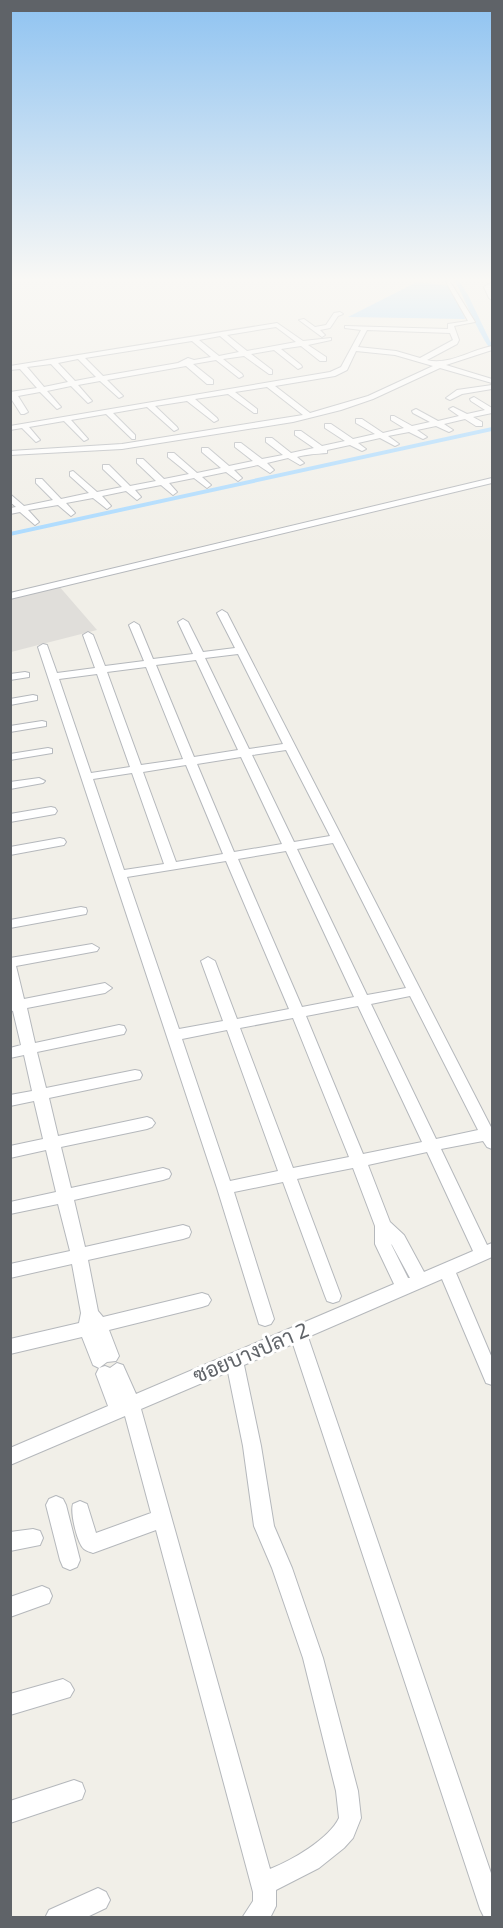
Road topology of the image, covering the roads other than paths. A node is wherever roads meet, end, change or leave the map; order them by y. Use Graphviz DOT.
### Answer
graph roads {
  1 [pos="24,368"];
  2 [pos="59,368"];
  3 [pos="91,368"];
  4 [pos="124,368"];
  5 [pos="154,368"];
  6 [pos="194,368"];
  7 [pos="230,368"];
  8 [pos="264,368"];
  9 [pos="344,368"];
  10 [pos="438,368"];
  11 [pos="449,368"];
  12 [pos="269,372"];
  13 [pos="129,373"];
  14 [pos="167,375"];
  15 [pos="239,376"];
  16 [pos="492,381"];
  17 [pos="106,382"];
  18 [pos="210,382"];
  19 [pos="72,385"];
  20 [pos="269,385"];
  21 [pos="492,387"];
  22 [pos="41,390"];
  23 [pos="230,392"];
  24 [pos="12,394"];
  25 [pos="119,396"];
  26 [pos="189,398"];
  27 [pos="450,398"];
  28 [pos="474,399"];
  29 [pos="88,401"];
  30 [pos="149,405"];
  31 [pos="57,407"];
  32 [pos="453,409"];
  33 [pos="254,411"];
  34 [pos="416,411"];
  35 [pos="492,411"];
  36 [pos="24,412"];
  37 [pos="108,412"];
  38 [pos="309,416"];
  39 [pos="466,417"];
  40 [pos="394,418"];
  41 [pos="66,419"];
  42 [pos="214,420"];
  43 [pos="359,421"];
  44 [pos="438,423"];
  45 [pos="479,424"];
  46 [pos="24,426"];
  47 [pos="328,426"];
  48 [pos="10,428"];
  49 [pos="174,429"];
  50 [pos="410,429"];
  51 [pos="449,430"];
  52 [pos="298,433"];
  53 [pos="381,435"];
  54 [pos="132,437"];
  55 [pos="423,437"];
  56 [pos="84,439"];
  57 [pos="36,440"];
  58 [pos="269,440"];
  59 [pos="351,442"];
  60 [pos="395,444"];
  61 [pos="238,445"];
  62 [pos="320,449"];
  63 [pos="362,449"];
  64 [pos="205,450"];
  65 [pos="10,453"];
  66 [pos="171,454"];
  67 [pos="290,455"];
  68 [pos="330,456"];
  69 [pos="140,461"];
  70 [pos="260,462"];
  71 [pos="300,463"];
  72 [pos="106,467"];
  73 [pos="227,469"];
  74 [pos="270,470"];
  75 [pos="73,474"];
  76 [pos="195,476"];
  77 [pos="238,478"];
  78 [pos="39,481"];
  79 [pos="162,481"];
  80 [pos="492,481"];
  81 [pos="207,485"];
  82 [pos="128,488"];
  83 [pos="173,492"];
  84 [pos="96,494"];
  85 [pos="10,496"];
  86 [pos="137,497"];
  87 [pos="60,502"];
  88 [pos="107,506"];
  89 [pos="23,509"];
  90 [pos="10,511"];
  91 [pos="71,513"];
  92 [pos="35,522"];
  93 [pos="10,596"];
  94 [pos="222,612"];
  95 [pos="183,622"];
  96 [pos="134,625"];
  97 [pos="88,635"];
  98 [pos="44,647"];
  99 [pos="241,650"];
  100 [pos="199,656"];
  101 [pos="150,663"];
  102 [pos="101,670"];
  103 [pos="25,675"];
  104 [pos="10,677"];
  105 [pos="53,677"];
  106 [pos="33,698"];
  107 [pos="10,702"];
  108 [pos="42,724"];
  109 [pos="10,729"];
  110 [pos="290,746"];
  111 [pos="48,751"];
  112 [pos="244,753"];
  113 [pos="10,757"];
  114 [pos="190,761"];
  115 [pos="136,769"];
  116 [pos="86,777"];
  117 [pos="39,781"];
  118 [pos="10,786"];
  119 [pos="51,811"];
  120 [pos="10,818"];
  121 [pos="337,838"];
  122 [pos="60,842"];
  123 [pos="289,847"];
  124 [pos="10,850"];
  125 [pos="230,856"];
  126 [pos="171,866"];
  127 [pos="118,875"];
  128 [pos="81,911"];
  129 [pos="10,924"];
  130 [pos="92,948"];
  131 [pos="208,961"];
  132 [pos="10,963"];
  133 [pos="10,968"];
  134 [pos="105,988"];
  135 [pos="414,991"];
  136 [pos="361,1001"];
  137 [pos="15,1006"];
  138 [pos="298,1011"];
  139 [pos="232,1024"];
  140 [pos="119,1030"];
  141 [pos="174,1035"];
  142 [pos="30,1049"];
  143 [pos="10,1053"];
  144 [pos="135,1075"];
  145 [pos="41,1095"];
  146 [pos="10,1101"];
  147 [pos="147,1123"];
  148 [pos="490,1138"];
  149 [pos="52,1143"];
  150 [pos="430,1146"];
  151 [pos="10,1152"];
  152 [pos="359,1159"];
  153 [pos="163,1174"];
  154 [pos="288,1176"];
  155 [pos="225,1188"];
  156 [pos="65,1196"];
  157 [pos="10,1208"];
  158 [pos="383,1226"];
  159 [pos="183,1232"];
  160 [pos="488,1252"];
  161 [pos="79,1256"];
  162 [pos="446,1269"];
  163 [pos="10,1271"];
  164 [pos="420,1280"];
  165 [pos="404,1287"];
  166 [pos="333,1296"];
  167 [pos="202,1300"];
  168 [pos="265,1319"];
  169 [pos="92,1322"];
  170 [pos="298,1333"];
  171 [pos="10,1347"];
  172 [pos="234,1360"];
  173 [pos="492,1377"];
  174 [pos="125,1407"];
  175 [pos="10,1457"];
  176 [pos="56,1505"];
  177 [pos="162,1518"];
  178 [pos="63,1532"];
  179 [pos="33,1538"];
  180 [pos="10,1542"];
  181 [pos="70,1560"];
  182 [pos="42,1596"];
  183 [pos="10,1607"];
  184 [pos="63,1690"];
  185 [pos="10,1705"];
  186 [pos="74,1791"];
  187 [pos="10,1812"];
  188 [pos="263,1883"];
  189 [pos="98,1900"];
  190 [pos="492,1909"];
  191 [pos="57,1917"];
  192 [pos="254,1917"];
  1 -- 22 [label="street"];
  2 -- 19 [label="street"];
  3 -- 17 [label="street"];
  4 -- 13 [label="street"];
  5 -- 13 [label="street"];
  6 -- 18 [label="street"];
  7 -- 15 [label="street"];
  8 -- 12 [label="street"];
  9 -- 20 [label="street"];
  10 -- 38 [label="street"];
  11 -- 16 [label="street"];
  13 -- 17 [label="street"];
  14 -- 17 [label="street"];
  17 -- 19 [label="street"];
  17 -- 25 [label="street"];
  19 -- 22 [label="street"];
  19 -- 29 [label="street"];
  20 -- 23 [label="street"];
  20 -- 38 [label="street"];
  21 -- 27 [label="street"];
  22 -- 24 [label="street"];
  22 -- 31 [label="street"];
  23 -- 26 [label="street"];
  23 -- 33 [label="street"];
  24 -- 36 [label="street"];
  26 -- 30 [label="street"];
  26 -- 42 [label="street"];
  28 -- 35 [label="street"];
  30 -- 37 [label="street"];
  30 -- 49 [label="street"];
  32 -- 39 [label="street"];
  34 -- 44 [label="street"];
  35 -- 39 [label="street"];
  37 -- 41 [label="street"];
  37 -- 54 [label="street"];
  38 -- 65 [label="street"];
  39 -- 44 [label="street"];
  39 -- 45 [label="street"];
  40 -- 50 [label="street"];
  41 -- 46 [label="street"];
  41 -- 56 [label="street"];
  43 -- 53 [label="street"];
  44 -- 50 [label="street"];
  44 -- 51 [label="street"];
  46 -- 48 [label="street"];
  46 -- 57 [label="street"];
  47 -- 59 [label="street"];
  50 -- 53 [label="street"];
  50 -- 55 [label="street"];
  52 -- 62 [label="street"];
  53 -- 59 [label="street"];
  53 -- 60 [label="street"];
  58 -- 67 [label="street"];
  59 -- 62 [label="street"];
  59 -- 63 [label="street"];
  61 -- 70 [label="street"];
  62 -- 67 [label="street"];
  62 -- 68 [label="street"];
  64 -- 73 [label="street"];
  66 -- 76 [label="street"];
  67 -- 70 [label="street"];
  67 -- 71 [label="street"];
  69 -- 79 [label="street"];
  70 -- 73 [label="street"];
  70 -- 74 [label="street"];
  72 -- 82 [label="street"];
  73 -- 76 [label="street"];
  73 -- 77 [label="street"];
  75 -- 84 [label="street"];
  76 -- 79 [label="street"];
  76 -- 81 [label="street"];
  78 -- 87 [label="street"];
  79 -- 82 [label="street"];
  79 -- 83 [label="street"];
  80 -- 93 [label="street"];
  82 -- 84 [label="street"];
  82 -- 86 [label="street"];
  84 -- 87 [label="street"];
  84 -- 88 [label="street"];
  85 -- 89 [label="street"];
  87 -- 89 [label="street"];
  87 -- 91 [label="street"];
  89 -- 90 [label="street"];
  89 -- 92 [label="street"];
  94 -- 99 [label="street"];
  95 -- 100 [label="street"];
  96 -- 101 [label="street"];
  97 -- 102 [label="street"];
  98 -- 105 [label="street"];
  99 -- 100 [label="street"];
  99 -- 110 [label="street"];
  100 -- 101 [label="street"];
  100 -- 112 [label="street"];
  101 -- 102 [label="street"];
  101 -- 114 [label="street"];
  102 -- 105 [label="street"];
  102 -- 115 [label="street"];
  103 -- 104 [label="street"];
  105 -- 116 [label="street"];
  106 -- 107 [label="street"];
  108 -- 109 [label="street"];
  110 -- 112 [label="street"];
  110 -- 121 [label="street"];
  111 -- 113 [label="street"];
  112 -- 114 [label="street"];
  112 -- 123 [label="street"];
  114 -- 115 [label="street"];
  114 -- 125 [label="street"];
  115 -- 116 [label="street"];
  115 -- 126 [label="street"];
  116 -- 127 [label="street"];
  117 -- 118 [label="street"];
  119 -- 120 [label="street"];
  121 -- 123 [label="street"];
  121 -- 135 [label="street"];
  122 -- 124 [label="street"];
  123 -- 125 [label="street"];
  123 -- 136 [label="street"];
  125 -- 126 [label="street"];
  125 -- 138 [label="street"];
  126 -- 127 [label="street"];
  127 -- 141 [label="street"];
  128 -- 129 [label="street"];
  130 -- 132 [label="street"];
  131 -- 139 [label="street"];
  133 -- 137 [label="street"];
  134 -- 137 [label="street"];
  135 -- 136 [label="street"];
  135 -- 148 [label="street"];
  136 -- 138 [label="street"];
  136 -- 150 [label="street"];
  137 -- 142 [label="street"];
  138 -- 139 [label="street"];
  138 -- 152 [label="street"];
  139 -- 141 [label="street"];
  139 -- 154 [label="street"];
  140 -- 142 [label="street"];
  141 -- 155 [label="street"];
  142 -- 143 [label="street"];
  142 -- 145 [label="street"];
  144 -- 145 [label="street"];
  145 -- 146 [label="street"];
  145 -- 149 [label="street"];
  147 -- 149 [label="street"];
  148 -- 150 [label="street"];
  149 -- 151 [label="street"];
  149 -- 156 [label="street"];
  150 -- 152 [label="street"];
  150 -- 160 [label="street"];
  152 -- 154 [label="street"];
  152 -- 158 [label="street"];
  153 -- 156 [label="street"];
  154 -- 155 [label="street"];
  154 -- 166 [label="street"];
  155 -- 168 [label="street"];
  156 -- 157 [label="street"];
  156 -- 161 [label="street"];
  158 -- 164 [label="street"];
  158 -- 165 [label="street"];
  159 -- 161 [label="street"];
  160 -- 162 [label="street, ซอยบางปลา 2"];
  161 -- 163 [label="street"];
  161 -- 169 [label="street"];
  162 -- 164 [label="street, ซอยบางปลา 2"];
  162 -- 173 [label="street"];
  164 -- 165 [label="street, ซอยบางปลา 2"];
  165 -- 170 [label="street, ซอยบางปลา 2"];
  167 -- 169 [label="street"];
  169 -- 171 [label="street"];
  169 -- 174 [label="street"];
  170 -- 172 [label="street, ซอยบางปลา 2"];
  170 -- 190 [label="street"];
  172 -- 174 [label="street, ซอยบางปลา 2"];
  172 -- 188 [label="street"];
  174 -- 175 [label="street, ซอยบางปลา 2"];
  174 -- 177 [label="street"];
  176 -- 178 [label="street"];
  177 -- 178 [label="street"];
  177 -- 188 [label="street"];
  178 -- 181 [label="street"];
  179 -- 180 [label="street"];
  182 -- 183 [label="street"];
  184 -- 185 [label="street"];
  186 -- 187 [label="street"];
  188 -- 192 [label="street"];
  189 -- 191 [label="street"];
}
